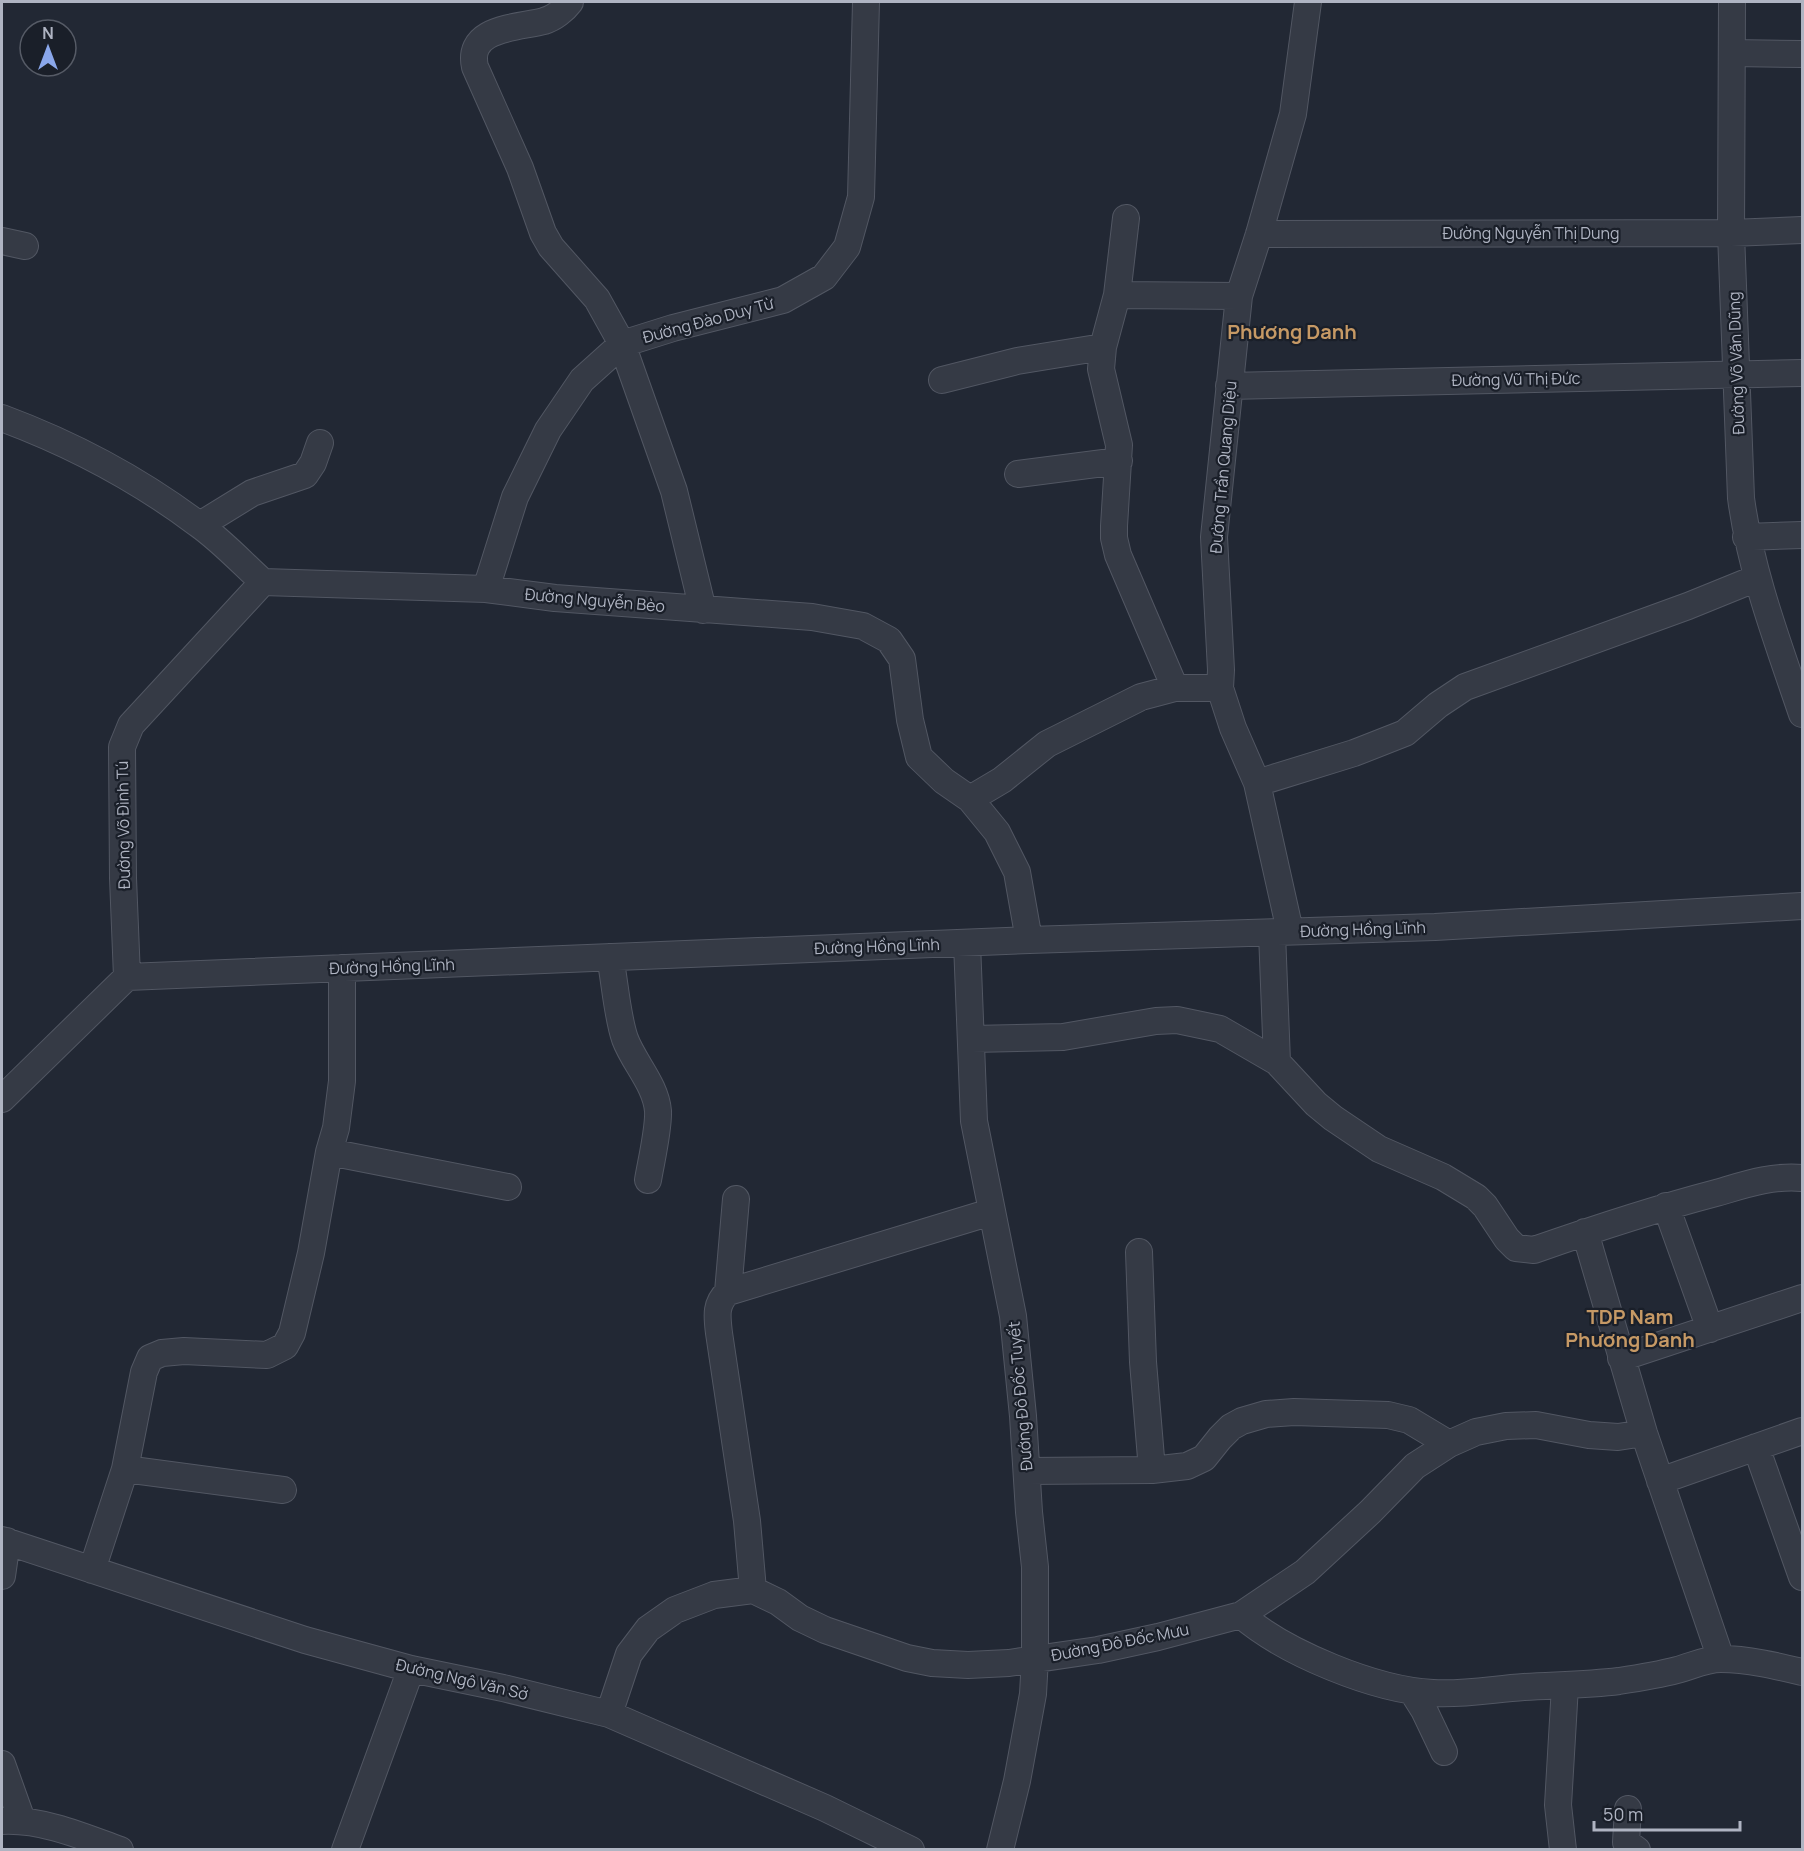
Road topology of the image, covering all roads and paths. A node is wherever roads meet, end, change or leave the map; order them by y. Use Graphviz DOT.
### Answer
graph roads {
  1 [pos="570,2"];
  2 [pos="866,2"];
  3 [pos="1308,2"];
  4 [pos="1732,2"];
  5 [pos="1733,53"];
  6 [pos="1803,54"];
  7 [pos="1126,218"];
  8 [pos="1803,230"];
  9 [pos="1731,233"];
  10 [pos="1259,234"];
  11 [pos="1117,295"];
  12 [pos="1239,296"];
  13 [pos="622,344"];
  14 [pos="1103,346"];
  15 [pos="1803,373"];
  16 [pos="1736,374"];
  17 [pos="942,380"];
  18 [pos="1229,386"];
  19 [pos="2,418"];
  20 [pos="320,443"];
  21 [pos="1119,461"];
  22 [pos="1018,474"];
  23 [pos="200,525"];
  24 [pos="1803,535"];
  25 [pos="1746,537"];
  26 [pos="1756,578"];
  27 [pos="263,582"];
  28 [pos="486,589"];
  29 [pos="703,609"];
  30 [pos="1175,688"];
  31 [pos="1220,688"];
  32 [pos="1803,714"];
  33 [pos="1257,783"];
  34 [pos="970,798"];
  35 [pos="1803,906"];
  36 [pos="1281,932"];
  37 [pos="1029,940"];
  38 [pos="967,943"];
  39 [pos="610,957"];
  40 [pos="342,968"];
  41 [pos="127,977"];
  42 [pos="972,1039"];
  43 [pos="1277,1062"];
  44 [pos="2,1099"];
  45 [pos="329,1152"];
  46 [pos="1803,1178"];
  47 [pos="648,1180"];
  48 [pos="508,1187"];
  49 [pos="736,1199"];
  50 [pos="1666,1206"];
  51 [pos="991,1212"];
  52 [pos="1585,1232"];
  53 [pos="1139,1252"];
  54 [pos="728,1292"];
  55 [pos="1803,1298"];
  56 [pos="1710,1329"];
  57 [pos="1621,1358"];
  58 [pos="1803,1431"];
  59 [pos="1644,1433"];
  60 [pos="1449,1444"];
  61 [pos="1756,1447"];
  62 [pos="125,1469"];
  63 [pos="1152,1470"];
  64 [pos="1028,1471"];
  65 [pos="1660,1480"];
  66 [pos="283,1490"];
  67 [pos="4,1540"];
  68 [pos="93,1570"];
  69 [pos="2,1576"];
  70 [pos="1803,1577"];
  71 [pos="753,1590"];
  72 [pos="1241,1615"];
  73 [pos="1035,1658"];
  74 [pos="1721,1659"];
  75 [pos="411,1669"];
  76 [pos="1803,1672"];
  77 [pos="1565,1686"];
  78 [pos="1412,1691"];
  79 [pos="609,1714"];
  80 [pos="1444,1752"];
  81 [pos="2,1764"];
  82 [pos="1628,1809"];
  83 [pos="12,1821"];
  84 [pos="120,1850"];
  85 [pos="345,1850"];
  86 [pos="911,1850"];
  87 [pos="1000,1850"];
  88 [pos="1563,1850"];
  89 [pos="1637,1850"];
  1 -- 13 [label="street"];
  2 -- 13 [label="street, Đường Đào Duy Từ"];
  3 -- 10 [label="street, Đường Trần Quang Diệu"];
  4 -- 5 [label="street, Đường Võ Văn Dũng"];
  5 -- 6 [label="street"];
  5 -- 9 [label="street, Đường Võ Văn Dũng"];
  7 -- 11 [label="street"];
  8 -- 9 [label="street, Đường Nguyễn Thị Dung"];
  9 -- 10 [label="street, Đường Nguyễn Thị Dung"];
  9 -- 16 [label="street, Đường Võ Văn Dũng"];
  10 -- 12 [label="street, Đường Trần Quang Diệu"];
  11 -- 12 [label="street"];
  11 -- 14 [label="street"];
  12 -- 18 [label="street, Đường Trần Quang Diệu"];
  13 -- 28 [label="street, Đường Đào Duy Từ"];
  13 -- 29 [label="street"];
  14 -- 17 [label="street"];
  14 -- 21 [label="street"];
  15 -- 16 [label="street, Đường Vũ Thị Đức"];
  16 -- 18 [label="street, Đường Vũ Thị Đức"];
  16 -- 25 [label="street, Đường Võ Văn Dũng"];
  18 -- 31 [label="street, Đường Trần Quang Diệu"];
  19 -- 23 [label="street"];
  20 -- 23 [label="street"];
  21 -- 22 [label="street"];
  21 -- 30 [label="street"];
  23 -- 27 [label="street"];
  24 -- 25 [label="street"];
  25 -- 26 [label="street, Đường Võ Văn Dũng"];
  26 -- 32 [label="street, Đường Võ Văn Dũng"];
  26 -- 33 [label="street"];
  27 -- 28 [label="street, Đường Nguyễn Bèo"];
  27 -- 41 [label="street, Đường Võ Đình Tú"];
  28 -- 29 [label="street, Đường Nguyễn Bèo"];
  29 -- 34 [label="street, Đường Nguyễn Bèo"];
  30 -- 31 [label="street"];
  30 -- 34 [label="street"];
  31 -- 33 [label="street, Đường Trần Quang Diệu"];
  33 -- 36 [label="street, Đường Trần Quang Diệu"];
  34 -- 37 [label="street, Đường Nguyễn Bèo"];
  35 -- 36 [label="street, Đường Hồng Lĩnh"];
  36 -- 37 [label="street, Đường Hồng Lĩnh"];
  36 -- 43 [label="street, Đường Trần Quang Diệu"];
  37 -- 38 [label="street, Đường Hồng Lĩnh"];
  38 -- 39 [label="street, Đường Hồng Lĩnh"];
  38 -- 42 [label="street, Đướng Đô Đốc Tuyết"];
  39 -- 40 [label="street, Đường Hồng Lĩnh"];
  39 -- 47 [label="street"];
  40 -- 41 [label="street, Đường Hồng Lĩnh"];
  40 -- 45 [label="street"];
  41 -- 44 [label="street"];
  42 -- 43 [label="street"];
  42 -- 51 [label="street, Đướng Đô Đốc Tuyết"];
  43 -- 52 [label="street"];
  45 -- 48 [label="street"];
  45 -- 62 [label="street"];
  46 -- 50 [label="street"];
  49 -- 54 [label="street"];
  50 -- 52 [label="street"];
  50 -- 56 [label="street"];
  51 -- 54 [label="street"];
  51 -- 64 [label="street, Đướng Đô Đốc Tuyết"];
  52 -- 57 [label="street"];
  53 -- 63 [label="street"];
  54 -- 71 [label="street"];
  55 -- 56 [label="street"];
  56 -- 57 [label="street"];
  57 -- 59 [label="street"];
  58 -- 61 [label="street"];
  59 -- 60 [label="street, Đường Đô Đốc Mưu"];
  59 -- 65 [label="street"];
  60 -- 63 [label="street"];
  60 -- 72 [label="street, Đường Đô Đốc Mưu"];
  61 -- 65 [label="street"];
  61 -- 70 [label="street"];
  62 -- 66 [label="street"];
  62 -- 68 [label="street"];
  63 -- 64 [label="street"];
  64 -- 73 [label="street, Đướng Đô Đốc Tuyết"];
  65 -- 74 [label="street"];
  67 -- 68 [label="street, Đường Ngô Văn Sở"];
  67 -- 69 [label="street"];
  68 -- 75 [label="street, Đường Ngô Văn Sở"];
  71 -- 73 [label="street, Đường Đô Đốc Mưu"];
  71 -- 79 [label="street"];
  72 -- 73 [label="street, Đường Đô Đốc Mưu"];
  72 -- 78 [label="street"];
  73 -- 87 [label="street, Đướng Đô Đốc Tuyết"];
  74 -- 76 [label="street"];
  74 -- 77 [label="street"];
  75 -- 79 [label="street, Đường Ngô Văn Sở"];
  75 -- 85 [label="street"];
  77 -- 78 [label="street"];
  77 -- 88 [label="street"];
  78 -- 80 [label="street"];
  79 -- 86 [label="street, Đường Ngô Văn Sở"];
  81 -- 83 [label="street"];
  82 -- 89 [label="street"];
  83 -- 84 [label="street"];
}
